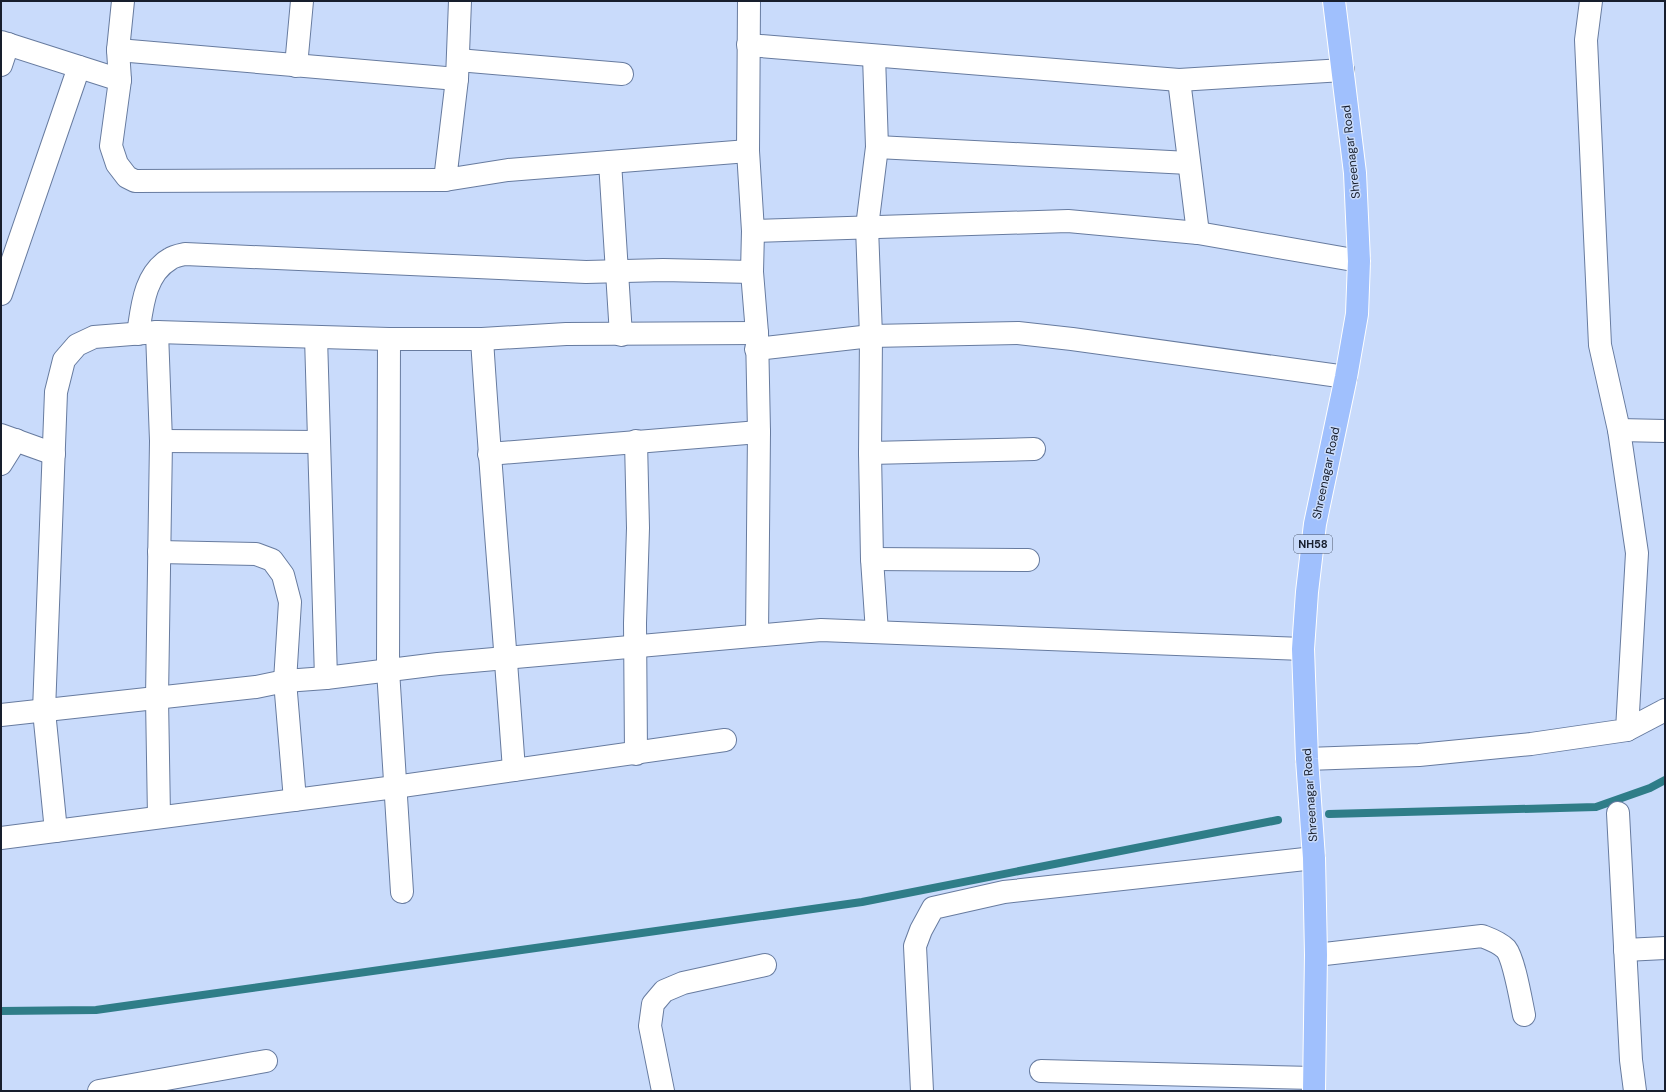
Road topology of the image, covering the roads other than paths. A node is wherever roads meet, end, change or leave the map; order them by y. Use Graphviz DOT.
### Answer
graph roads {
  1 [pos="123,1"];
  2 [pos="302,1"];
  3 [pos="460,1"];
  4 [pos="749,1"];
  5 [pos="1334,1"];
  6 [pos="1591,1"];
  7 [pos="4,43"];
  8 [pos="748,45"];
  9 [pos="118,50"];
  10 [pos="874,56"];
  11 [pos="1,65"];
  12 [pos="296,66"];
  13 [pos="79,67"];
  14 [pos="458,70"];
  15 [pos="1342,70"];
  16 [pos="622,74"];
  17 [pos="120,80"];
  18 [pos="1179,80"];
  19 [pos="877,147"];
  20 [pos="748,151"];
  21 [pos="610,162"];
  22 [pos="1189,163"];
  23 [pos="444,180"];
  24 [pos="867,227"];
  25 [pos="753,231"];
  26 [pos="1198,233"];
  27 [pos="1360,261"];
  28 [pos="618,271"];
  29 [pos="752,272"];
  30 [pos="1,294"];
  31 [pos="148,333"];
  32 [pos="621,335"];
  33 [pos="871,336"];
  34 [pos="316,337"];
  35 [pos="389,339"];
  36 [pos="482,339"];
  37 [pos="756,341"];
  38 [pos="1346,377"];
  39 [pos="1619,430"];
  40 [pos="1665,431"];
  41 [pos="759,432"];
  42 [pos="8,437"];
  43 [pos="161,441"];
  44 [pos="636,441"];
  45 [pos="318,442"];
  46 [pos="1034,449"];
  47 [pos="870,453"];
  48 [pos="54,454"];
  49 [pos="489,454"];
  50 [pos="1,464"];
  51 [pos="159,552"];
  52 [pos="872,559"];
  53 [pos="1028,560"];
  54 [pos="877,632"];
  55 [pos="757,635"];
  56 [pos="636,646"];
  57 [pos="1303,649"];
  58 [pos="506,658"];
  59 [pos="388,670"];
  60 [pos="326,678"];
  61 [pos="285,681"];
  62 [pos="157,698"];
  63 [pos="1665,710"];
  64 [pos="44,711"];
  65 [pos="1,716"];
  66 [pos="1627,730"];
  67 [pos="725,740"];
  68 [pos="636,754"];
  69 [pos="1307,759"];
  70 [pos="514,770"];
  71 [pos="395,787"];
  72 [pos="295,800"];
  73 [pos="1618,813"];
  74 [pos="159,817"];
  75 [pos="56,831"];
  76 [pos="1,838"];
  77 [pos="1314,858"];
  78 [pos="402,892"];
  79 [pos="1665,948"];
  80 [pos="1625,950"];
  81 [pos="1316,955"];
  82 [pos="766,965"];
  83 [pos="1524,1015"];
  84 [pos="266,1061"];
  85 [pos="1041,1071"];
  86 [pos="1313,1085"];
  87 [pos="99,1091"];
  88 [pos="663,1091"];
  89 [pos="922,1091"];
  90 [pos="1635,1091"];
  1 -- 9 [label="street"];
  2 -- 12 [label="street"];
  3 -- 14 [label="street"];
  4 -- 8 [label="street"];
  5 -- 15 [label="highway, Shreenagar Road / NH58"];
  6 -- 39 [label="street"];
  7 -- 11 [label="street"];
  7 -- 13 [label="street"];
  8 -- 10 [label="street"];
  8 -- 20 [label="street"];
  9 -- 12 [label="street"];
  9 -- 17 [label="street"];
  10 -- 18 [label="street"];
  10 -- 19 [label="street"];
  12 -- 14 [label="street"];
  13 -- 17 [label="street"];
  13 -- 30 [label="street"];
  14 -- 16 [label="street"];
  14 -- 23 [label="street"];
  15 -- 18 [label="street"];
  15 -- 27 [label="highway, Shreenagar Road / NH58"];
  17 -- 23 [label="street"];
  18 -- 22 [label="street"];
  19 -- 22 [label="street"];
  19 -- 24 [label="street"];
  20 -- 21 [label="street"];
  20 -- 25 [label="street"];
  21 -- 23 [label="street"];
  21 -- 28 [label="street"];
  22 -- 26 [label="street"];
  24 -- 25 [label="street"];
  24 -- 26 [label="street"];
  24 -- 33 [label="street"];
  25 -- 29 [label="street"];
  26 -- 27 [label="street"];
  27 -- 38 [label="highway, Shreenagar Road / NH58"];
  28 -- 29 [label="street"];
  28 -- 31 [label="street"];
  28 -- 32 [label="street"];
  29 -- 37 [label="street"];
  31 -- 34 [label="street"];
  31 -- 43 [label="street"];
  31 -- 48 [label="street"];
  32 -- 36 [label="street"];
  32 -- 37 [label="street"];
  33 -- 37 [label="street"];
  33 -- 38 [label="street"];
  33 -- 47 [label="street"];
  34 -- 35 [label="street"];
  34 -- 45 [label="street"];
  35 -- 36 [label="street"];
  35 -- 59 [label="street"];
  36 -- 49 [label="street"];
  37 -- 41 [label="street"];
  38 -- 57 [label="highway, Shreenagar Road / NH58"];
  39 -- 40 [label="street"];
  39 -- 66 [label="street"];
  41 -- 44 [label="street"];
  41 -- 55 [label="street"];
  42 -- 48 [label="street"];
  42 -- 50 [label="street"];
  43 -- 45 [label="street"];
  43 -- 51 [label="street"];
  44 -- 49 [label="street"];
  44 -- 56 [label="street"];
  45 -- 60 [label="street"];
  46 -- 47 [label="street"];
  47 -- 52 [label="street"];
  48 -- 64 [label="street"];
  49 -- 58 [label="street"];
  51 -- 61 [label="street"];
  51 -- 62 [label="street"];
  52 -- 53 [label="street"];
  52 -- 54 [label="street"];
  54 -- 55 [label="street"];
  54 -- 57 [label="street"];
  55 -- 56 [label="street"];
  56 -- 58 [label="street"];
  56 -- 68 [label="street"];
  57 -- 69 [label="highway, Shreenagar Road / NH58"];
  58 -- 59 [label="street"];
  58 -- 70 [label="street"];
  59 -- 60 [label="street"];
  59 -- 71 [label="street"];
  60 -- 61 [label="street"];
  61 -- 62 [label="street"];
  61 -- 72 [label="street"];
  62 -- 64 [label="street"];
  62 -- 74 [label="street"];
  63 -- 66 [label="street"];
  64 -- 65 [label="street"];
  64 -- 75 [label="street"];
  66 -- 69 [label="street"];
  67 -- 68 [label="street"];
  68 -- 70 [label="street"];
  69 -- 77 [label="highway, Shreenagar Road / NH58"];
  70 -- 71 [label="street"];
  71 -- 72 [label="street"];
  71 -- 78 [label="street"];
  72 -- 74 [label="street"];
  73 -- 80 [label="street"];
  74 -- 75 [label="street"];
  75 -- 76 [label="street"];
  77 -- 81 [label="highway, Shreenagar Road / NH58"];
  77 -- 89 [label="street"];
  79 -- 80 [label="street"];
  80 -- 90 [label="street"];
  81 -- 83 [label="street"];
  81 -- 86 [label="highway, Shreenagar Road / NH58"];
  82 -- 88 [label="street"];
  84 -- 87 [label="street"];
  85 -- 86 [label="street"];
}
